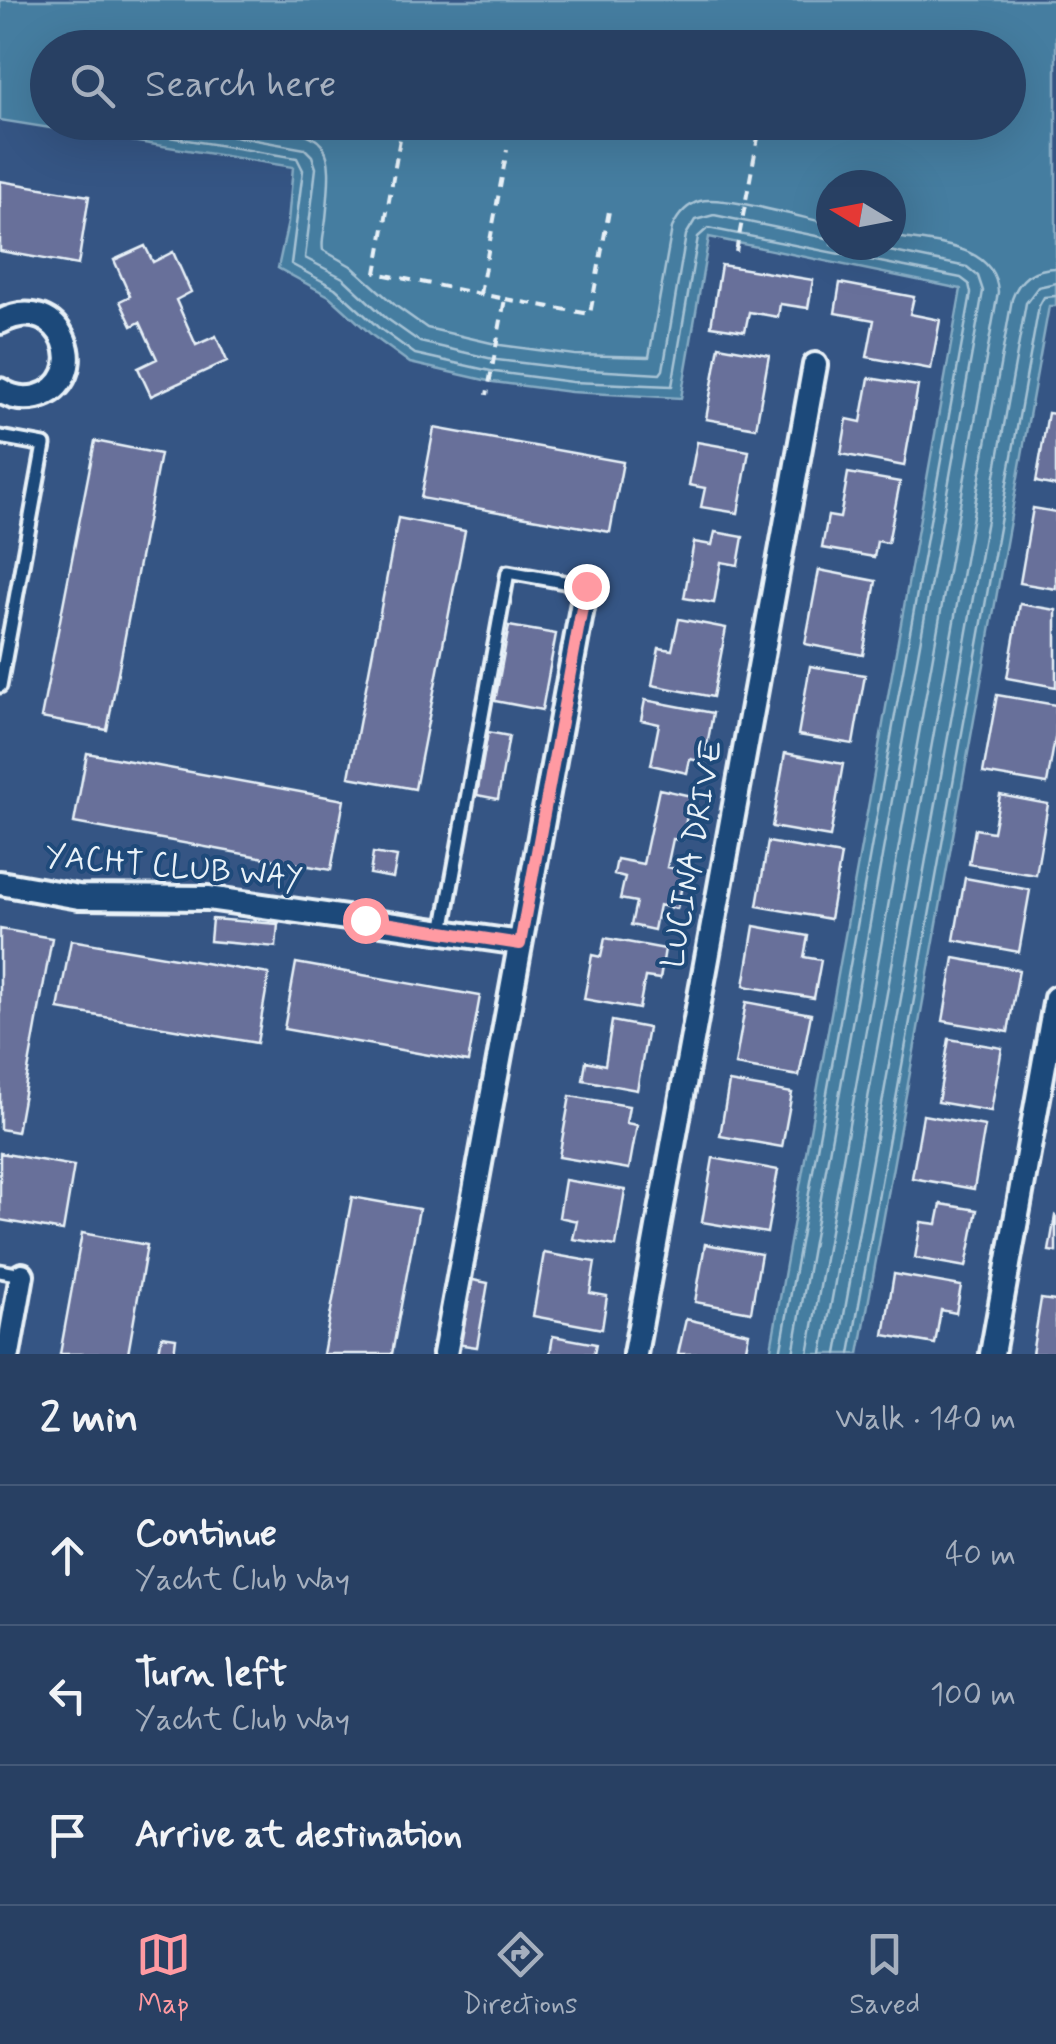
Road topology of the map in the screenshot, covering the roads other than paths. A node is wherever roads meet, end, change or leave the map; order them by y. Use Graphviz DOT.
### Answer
graph roads {
  1 [pos="0,322"];
  2 [pos="815,365"];
  3 [pos="0,390"];
  4 [pos="0,437"];
  5 [pos="586,586"];
  6 [pos="0,686"];
  7 [pos="0,882"];
  8 [pos="443,932"];
  9 [pos="520,944"];
  10 [pos="1056,998"];
  11 [pos="11,1273"];
  12 [pos="8,1354"];
  13 [pos="445,1354"];
  14 [pos="635,1354"];
  15 [pos="992,1354"];
  1 -- 3 [label="street"];
  2 -- 14 [label="street, LUCINA DRIVE"];
  4 -- 6 [label="lane"];
  5 -- 8 [label="lane"];
  5 -- 9 [label="street"];
  7 -- 8 [label="street, YACHT CLUB WAY"];
  8 -- 9 [label="street, YACHT CLUB WAY"];
  9 -- 13 [label="street"];
  10 -- 15 [label="street"];
  11 -- 12 [label="street"];
}
